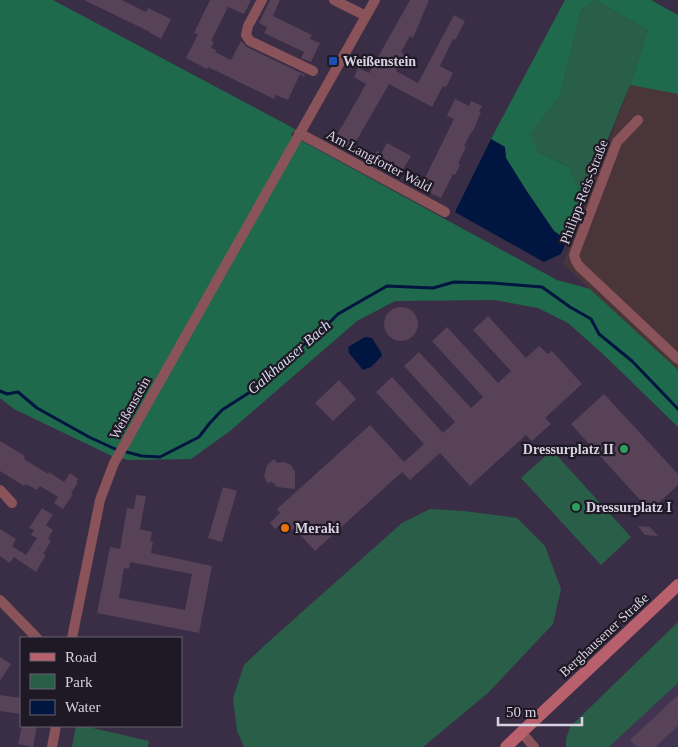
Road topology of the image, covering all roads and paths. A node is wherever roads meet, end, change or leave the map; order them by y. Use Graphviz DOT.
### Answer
graph roads {
  1 [pos="262,0"];
  2 [pos="334,0"];
  3 [pos="375,0"];
  4 [pos="366,16"];
  5 [pos="312,71"];
  6 [pos="638,120"];
  7 [pos="299,133"];
  8 [pos="445,212"];
  9 [pos="678,358"];
  10 [pos="0,490"];
  11 [pos="12,503"];
  12 [pos="678,585"];
  13 [pos="0,600"];
  14 [pos="36,637"];
  15 [pos="72,637"];
  16 [pos="56,727"];
  17 [pos="522,733"];
  18 [pos="52,747"];
  19 [pos="506,747"];
  20 [pos="534,747"];
  1 -- 5 [label="street"];
  2 -- 4 [label="street"];
  3 -- 4 [label="street, Weißenstein"];
  4 -- 7 [label="street, Weißenstein"];
  6 -- 9 [label="street, Philipp-Reis-Straße"];
  7 -- 8 [label="street, Am Langforter Wald"];
  7 -- 15 [label="street, Weißenstein"];
  10 -- 11 [label="street"];
  12 -- 17 [label="main road, Berghausener Straße"];
  13 -- 14 [label="street"];
  16 -- 18 [label="street"];
  17 -- 19 [label="main road, Berghausener Straße"];
  17 -- 20 [label="street"];
}
